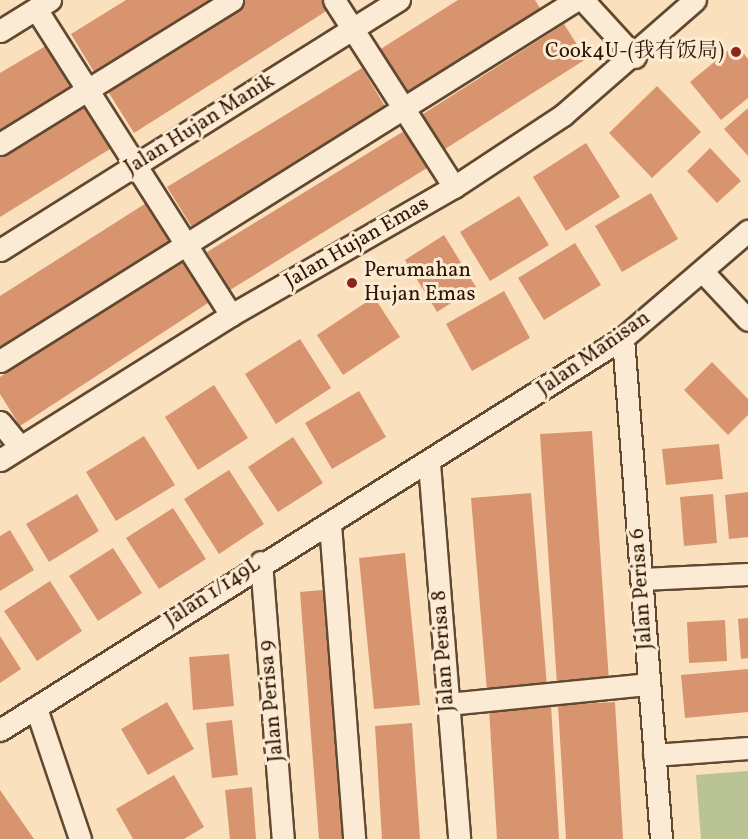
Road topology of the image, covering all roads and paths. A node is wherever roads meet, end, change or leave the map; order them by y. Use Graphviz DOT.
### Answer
graph roads {
  1 [pos="232,0"];
  2 [pos="334,0"];
  3 [pos="399,0"];
  4 [pos="576,0"];
  5 [pos="583,0"];
  6 [pos="695,0"];
  7 [pos="43,4"];
  8 [pos="353,29"];
  9 [pos="0,31"];
  10 [pos="635,57"];
  11 [pos="87,90"];
  12 [pos="402,109"];
  13 [pos="0,144"];
  14 [pos="135,165"];
  15 [pos="454,187"];
  16 [pos="748,231"];
  17 [pos="187,244"];
  18 [pos="0,250"];
  19 [pos="704,273"];
  20 [pos="231,315"];
  21 [pos="748,320"];
  22 [pos="623,338"];
  23 [pos="0,361"];
  24 [pos="0,422"];
  25 [pos="20,447"];
  26 [pos="0,460"];
  27 [pos="429,463"];
  28 [pos="330,524"];
  29 [pos="261,562"];
  30 [pos="748,574"];
  31 [pos="642,579"];
  32 [pos="649,684"];
  33 [pos="448,704"];
  34 [pos="36,708"];
  35 [pos="0,730"];
  36 [pos="748,748"];
  37 [pos="654,755"];
  38 [pos="80,839"];
  39 [pos="283,839"];
  40 [pos="354,839"];
  41 [pos="459,839"];
  42 [pos="661,839"];
  1 -- 11 [label="street"];
  2 -- 8 [label="street"];
  3 -- 8 [label="street, Jalan Hujan Manik"];
  4 -- 12 [label="street"];
  5 -- 10 [label="street"];
  6 -- 10 [label="street, Jalan Hujan Emas"];
  7 -- 9 [label="street"];
  7 -- 11 [label="street"];
  8 -- 12 [label="street"];
  8 -- 14 [label="street, Jalan Hujan Manik"];
  10 -- 15 [label="street, Jalan Hujan Emas"];
  11 -- 13 [label="street"];
  11 -- 14 [label="street"];
  12 -- 15 [label="street"];
  12 -- 17 [label="street"];
  14 -- 17 [label="street"];
  14 -- 18 [label="street, Jalan Hujan Manik"];
  15 -- 20 [label="street, Jalan Hujan Emas"];
  16 -- 19 [label="street, Jalan Manisan"];
  17 -- 20 [label="street"];
  17 -- 23 [label="street"];
  19 -- 21 [label="street"];
  19 -- 22 [label="street, Jalan Manisan"];
  20 -- 25 [label="street, Jalan Hujan Emas"];
  22 -- 27 [label="street, Jalan Manisan"];
  22 -- 31 [label="street, Jalan Perisa 6"];
  24 -- 25 [label="street"];
  25 -- 26 [label="street, Jalan Hujan Emas"];
  27 -- 28 [label="street, Jalan 1/149L"];
  27 -- 33 [label="street, Jalan Perisa 8"];
  28 -- 29 [label="street, Jalan 1/149L"];
  28 -- 40 [label="street"];
  29 -- 34 [label="street, Jalan 1/149L"];
  29 -- 39 [label="street, Jalan Perisa 9"];
  30 -- 31 [label="street"];
  31 -- 32 [label="street, Jalan Perisa 6"];
  32 -- 33 [label="street"];
  32 -- 37 [label="street, Jalan Perisa 6"];
  33 -- 41 [label="street, Jalan Perisa 8"];
  34 -- 35 [label="street, Jalan 1/149L"];
  34 -- 38 [label="street"];
  36 -- 37 [label="street"];
  37 -- 42 [label="street, Jalan Perisa 6"];
}
